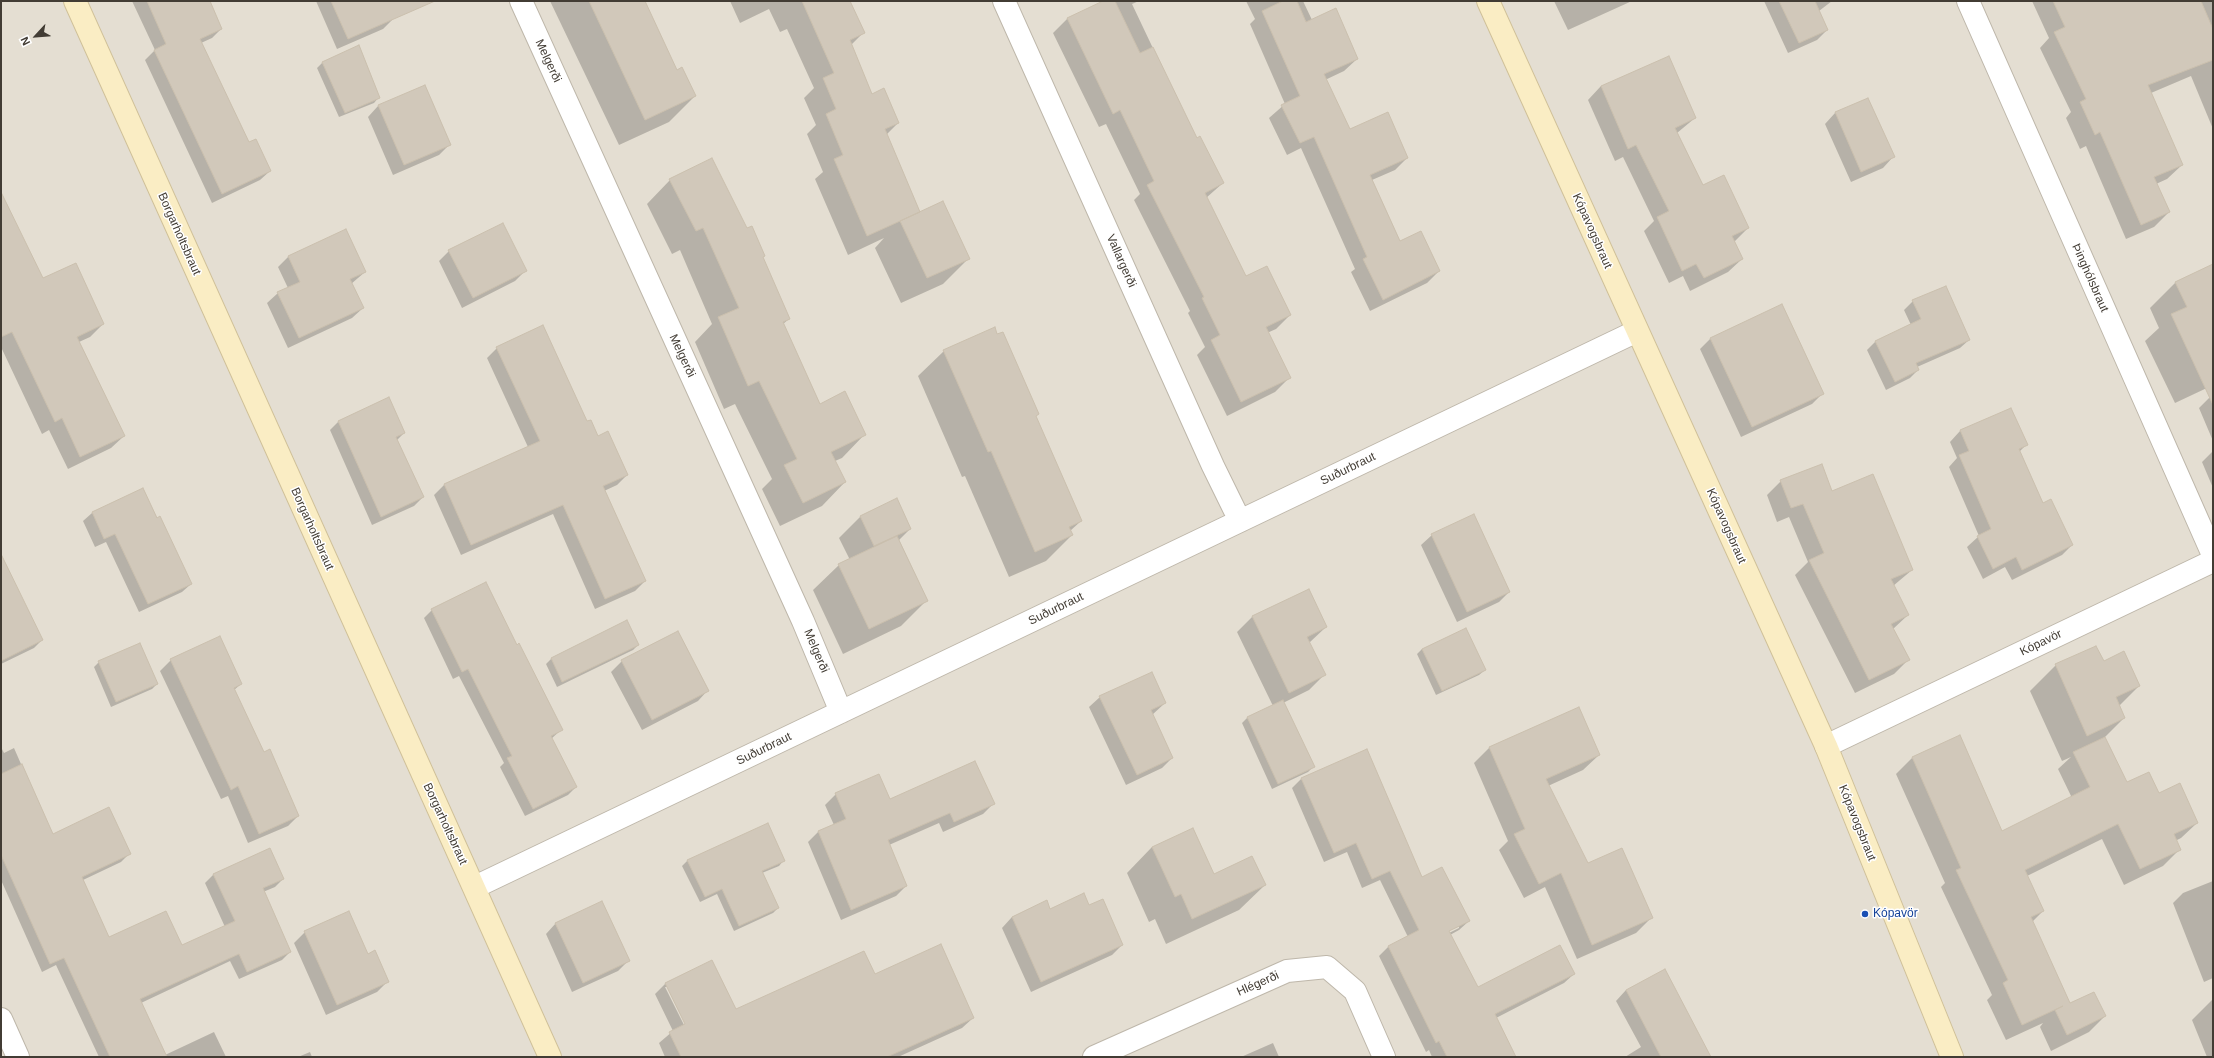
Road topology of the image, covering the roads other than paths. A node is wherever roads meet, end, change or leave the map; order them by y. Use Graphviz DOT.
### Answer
graph roads {
  1 [pos="75,1"];
  2 [pos="520,1"];
  3 [pos="1004,1"];
  4 [pos="1488,1"];
  5 [pos="1968,1"];
  6 [pos="1637,331"];
  7 [pos="1240,521"];
  8 [pos="2213,555"];
  9 [pos="2213,561"];
  10 [pos="841,712"];
  11 [pos="1826,746"];
  12 [pos="474,887"];
  13 [pos="1,1019"];
  14 [pos="18,1057"];
  15 [pos="550,1057"];
  16 [pos="1094,1057"];
  17 [pos="1384,1057"];
  18 [pos="1952,1057"];
  1 -- 12 [label="street, Borgarholtsbraut"];
  2 -- 10 [label="street, Melgerði"];
  3 -- 7 [label="street, Vallargerði"];
  4 -- 6 [label="street, Kópavogsbraut"];
  5 -- 8 [label="street, Þinghólsbraut"];
  6 -- 7 [label="street, Suðurbraut"];
  6 -- 11 [label="street, Kópavogsbraut"];
  7 -- 10 [label="street, Suðurbraut"];
  9 -- 11 [label="street, Kópavör"];
  10 -- 12 [label="street, Suðurbraut"];
  11 -- 18 [label="street, Kópavogsbraut"];
  12 -- 15 [label="street, Borgarholtsbraut"];
  13 -- 14 [label="street"];
  16 -- 17 [label="street, Hlégerði"];
}
